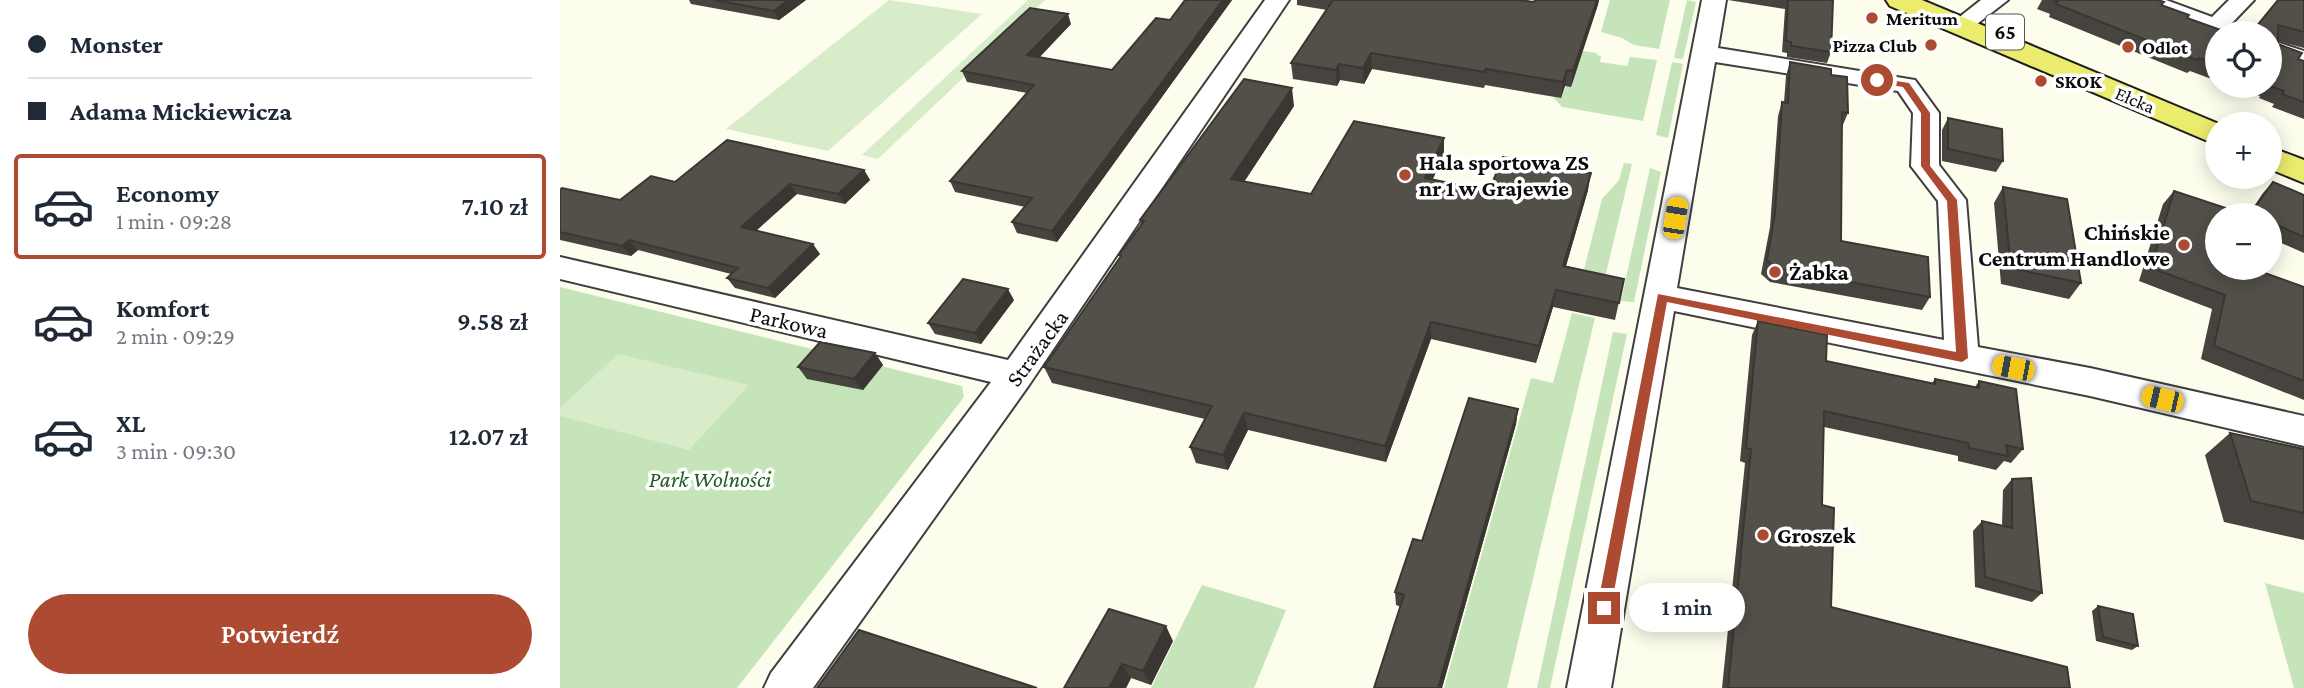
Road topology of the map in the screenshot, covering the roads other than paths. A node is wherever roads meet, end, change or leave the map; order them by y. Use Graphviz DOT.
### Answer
graph roads {
  1 [pos="1277,0"];
  2 [pos="1714,0"];
  3 [pos="1899,0"];
  4 [pos="1929,0"];
  5 [pos="1996,0"];
  6 [pos="2145,0"];
  7 [pos="2242,0"];
  8 [pos="2229,21"];
  9 [pos="1966,22"];
  10 [pos="2205,23"];
  11 [pos="2282,52"];
  12 [pos="1703,53"];
  13 [pos="2304,60"];
  14 [pos="2205,115"];
  15 [pos="2205,130"];
  16 [pos="2282,147"];
  17 [pos="2304,157"];
  18 [pos="2282,162"];
  19 [pos="2304,172"];
  20 [pos="560,268"];
  21 [pos="1662,297"];
  22 [pos="1962,358"];
  23 [pos="1017,375"];
  24 [pos="2304,431"];
  25 [pos="786,688"];
  26 [pos="1589,688"];
  1 -- 23 [label="street, Strażacka"];
  2 -- 12 [label="street"];
  3 -- 9 [label="main road, Ełcka / 65"];
  4 -- 9 [label="main road, Ełcka / 65"];
  5 -- 9 [label="street"];
  6 -- 10 [label="street"];
  7 -- 8 [label="street"];
  9 -- 14 [label="main road, Ełcka / 65"];
  9 -- 15 [label="main road, Ełcka / 65"];
  11 -- 13 [label="street"];
  12 -- 21 [label="street"];
  12 -- 22 [label="street"];
  16 -- 17 [label="main road"];
  18 -- 19 [label="main road"];
  20 -- 23 [label="street, Parkowa"];
  21 -- 22 [label="street"];
  21 -- 26 [label="street"];
  22 -- 24 [label="street"];
  23 -- 25 [label="street, Strażacka"];
}
